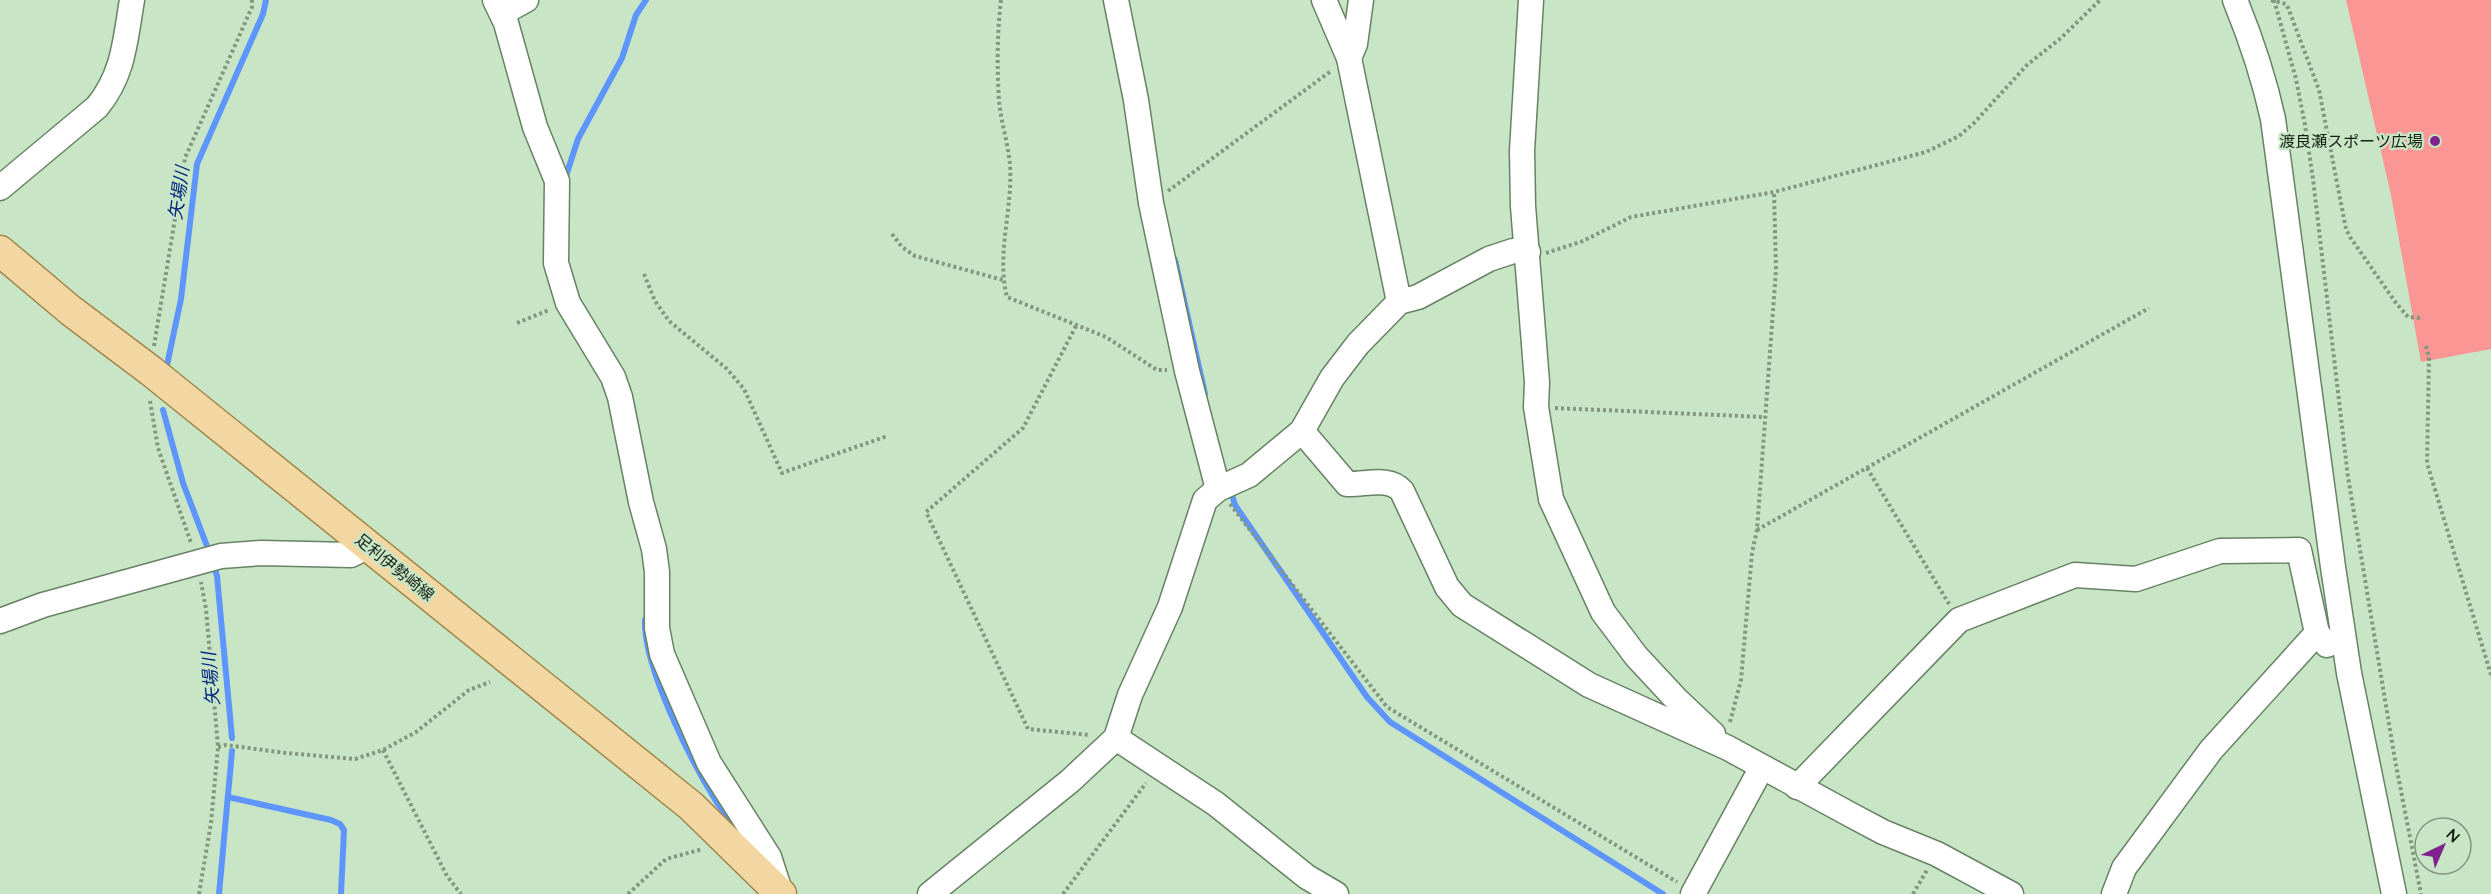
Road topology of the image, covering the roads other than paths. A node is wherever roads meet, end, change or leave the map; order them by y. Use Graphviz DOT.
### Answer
graph roads {
  1 [pos="132,0"];
  2 [pos="526,0"];
  3 [pos="1116,0"];
  4 [pos="1324,0"];
  5 [pos="1361,0"];
  6 [pos="1531,0"];
  7 [pos="2235,0"];
  8 [pos="499,6"];
  9 [pos="1349,58"];
  10 [pos="0,188"];
  11 [pos="0,251"];
  12 [pos="1528,252"];
  13 [pos="1399,302"];
  14 [pos="1302,431"];
  15 [pos="1218,489"];
  16 [pos="364,542"];
  17 [pos="0,621"];
  18 [pos="2317,633"];
  19 [pos="2349,673"];
  20 [pos="1116,738"];
  21 [pos="1728,748"];
  22 [pos="1762,767"];
  23 [pos="1797,787"];
  24 [pos="1693,893"];
  25 [pos="781,894"];
  26 [pos="930,894"];
  27 [pos="1336,894"];
  28 [pos="2011,894"];
  29 [pos="2114,894"];
  30 [pos="2394,894"];
  1 -- 10 [label="street"];
  2 -- 8 [label="street"];
  3 -- 15 [label="street"];
  4 -- 9 [label="street"];
  5 -- 9 [label="street"];
  6 -- 12 [label="street"];
  7 -- 19 [label="street"];
  8 -- 25 [label="street"];
  9 -- 13 [label="street"];
  11 -- 16 [label="main road, 足利伊勢崎線"];
  12 -- 13 [label="street"];
  12 -- 21 [label="street"];
  13 -- 14 [label="street"];
  14 -- 15 [label="street"];
  14 -- 21 [label="street"];
  15 -- 20 [label="street"];
  16 -- 17 [label="street"];
  16 -- 25 [label="main road, 足利伊勢崎線"];
  18 -- 19 [label="street"];
  18 -- 23 [label="street"];
  18 -- 29 [label="street"];
  19 -- 30 [label="street"];
  20 -- 26 [label="street"];
  20 -- 27 [label="street"];
  21 -- 22 [label="street"];
  22 -- 23 [label="street"];
  22 -- 24 [label="street"];
  23 -- 28 [label="street"];
}
